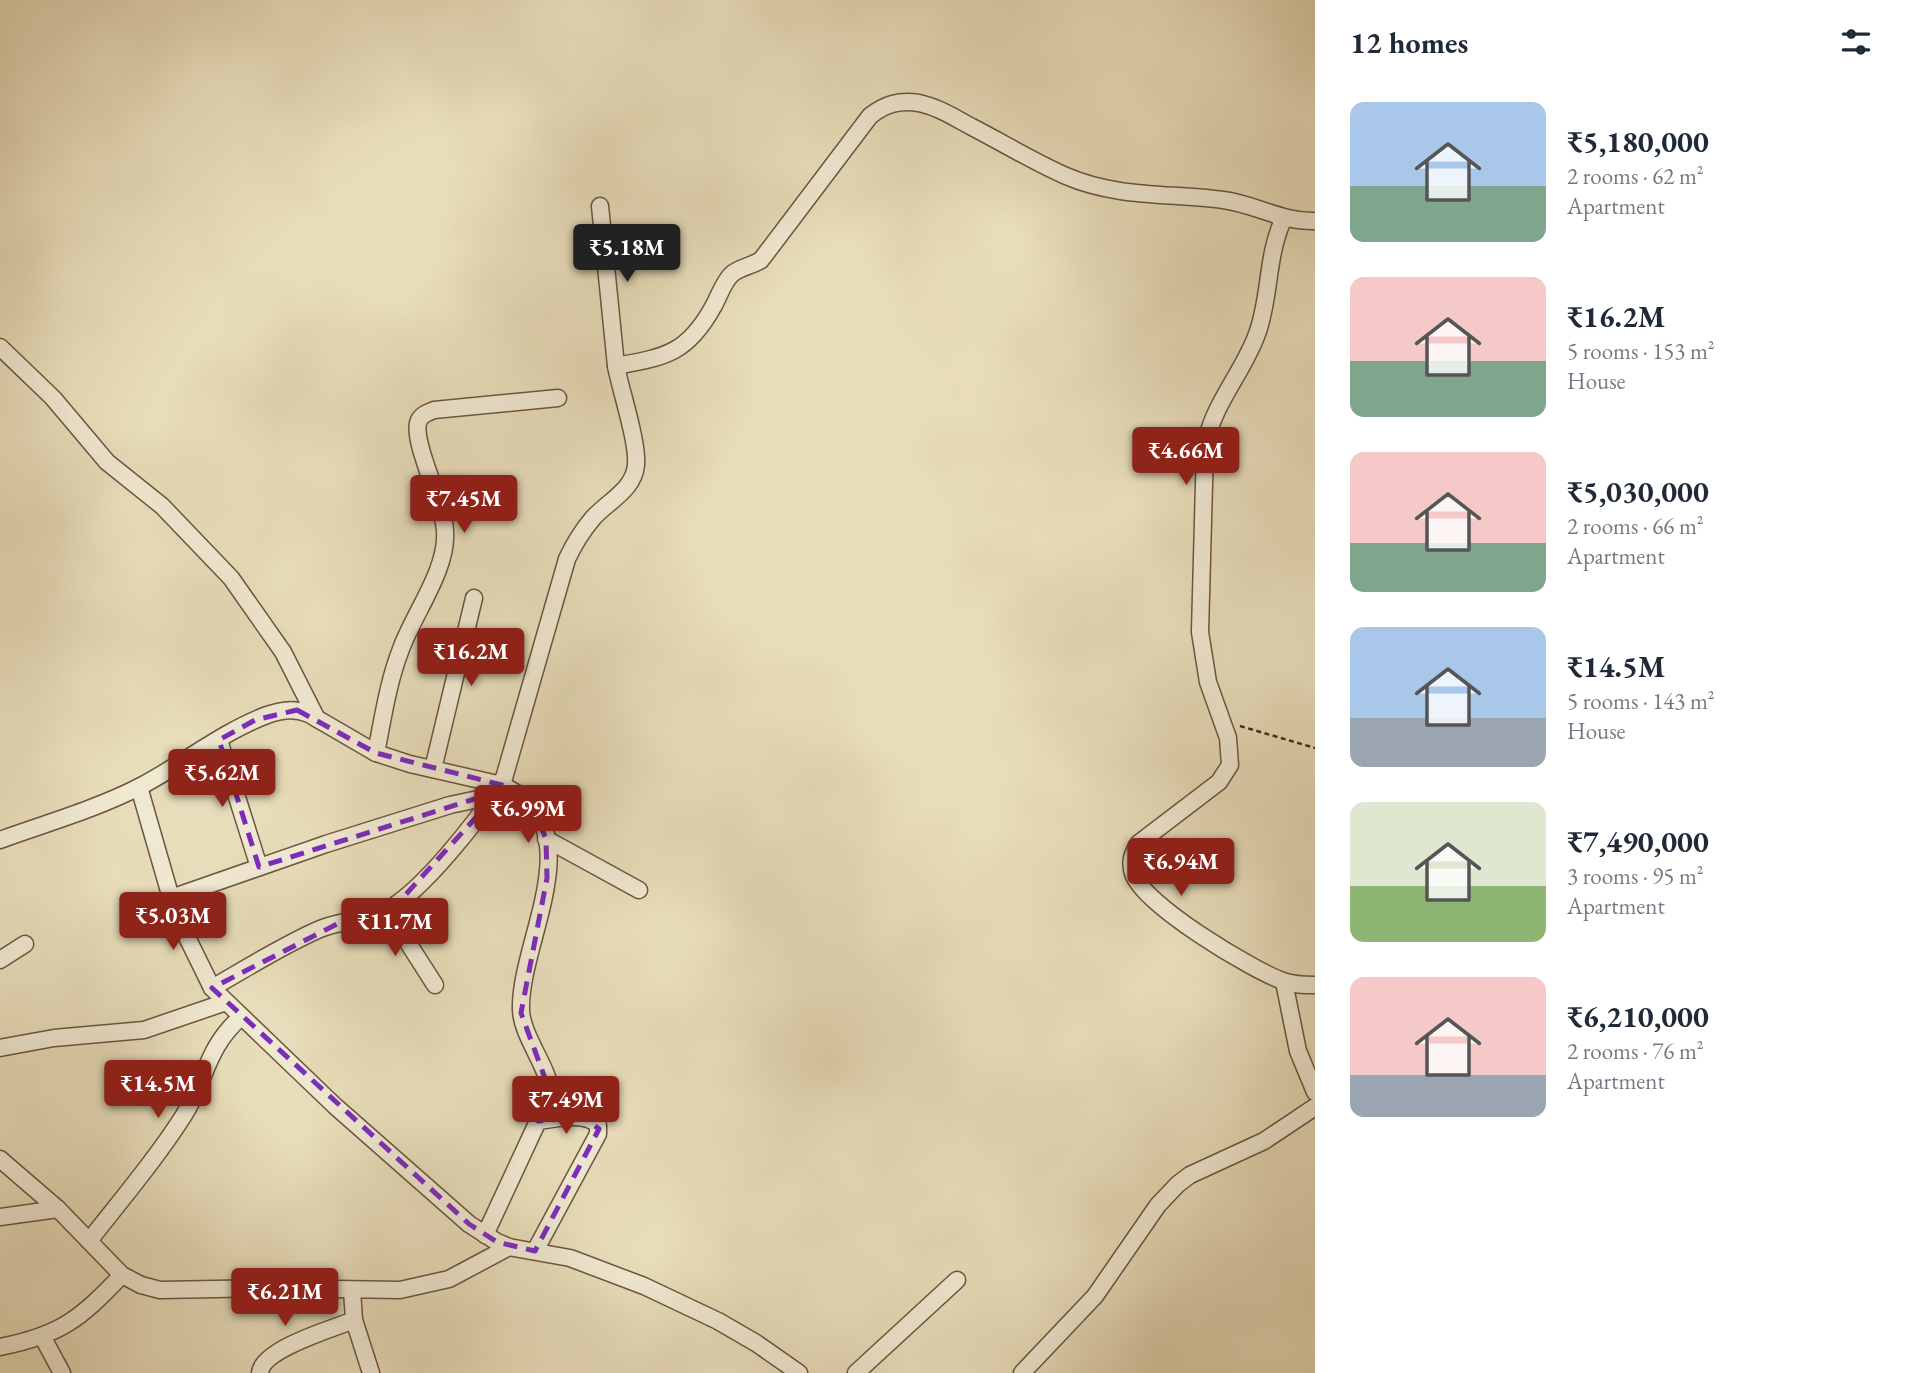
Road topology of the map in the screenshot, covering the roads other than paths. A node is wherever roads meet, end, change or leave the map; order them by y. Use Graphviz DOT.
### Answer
graph roads {
  1 [pos="600,206"];
  2 [pos="1284,218"];
  3 [pos="1315,221"];
  4 [pos="0,347"];
  5 [pos="616,366"];
  6 [pos="558,398"];
  7 [pos="474,598"];
  8 [pos="317,719"];
  9 [pos="219,740"];
  10 [pos="376,753"];
  11 [pos="433,769"];
  12 [pos="502,785"];
  13 [pos="139,787"];
  14 [pos="489,803"];
  15 [pos="546,839"];
  16 [pos="0,840"];
  17 [pos="259,867"];
  18 [pos="639,890"];
  19 [pos="171,898"];
  20 [pos="387,910"];
  21 [pos="25,944"];
  22 [pos="0,960"];
  23 [pos="1284,982"];
  24 [pos="435,985"];
  25 [pos="1315,985"];
  26 [pos="212,988"];
  27 [pos="226,1002"];
  28 [pos="241,1017"];
  29 [pos="0,1048"];
  30 [pos="1315,1093"];
  31 [pos="1315,1107"];
  32 [pos="538,1121"];
  33 [pos="0,1159"];
  34 [pos="58,1209"];
  35 [pos="0,1217"];
  36 [pos="485,1235"];
  37 [pos="89,1241"];
  38 [pos="509,1247"];
  39 [pos="535,1251"];
  40 [pos="122,1275"];
  41 [pos="957,1280"];
  42 [pos="352,1290"];
  43 [pos="354,1320"];
  44 [pos="42,1336"];
  45 [pos="0,1347"];
  46 [pos="256,1371"];
  47 [pos="62,1373"];
  48 [pos="371,1373"];
  49 [pos="799,1373"];
  50 [pos="856,1373"];
  51 [pos="1022,1373"];
  1 -- 5 [label="street"];
  2 -- 3 [label="street"];
  2 -- 5 [label="street"];
  2 -- 23 [label="street"];
  4 -- 8 [label="street"];
  5 -- 12 [label="street"];
  6 -- 10 [label="street"];
  7 -- 11 [label="street"];
  8 -- 9 [label="street"];
  8 -- 10 [label="street"];
  9 -- 13 [label="street"];
  9 -- 17 [label="street"];
  10 -- 11 [label="street"];
  11 -- 12 [label="street"];
  12 -- 14 [label="street"];
  12 -- 15 [label="street"];
  13 -- 16 [label="street"];
  13 -- 19 [label="street"];
  14 -- 17 [label="street"];
  14 -- 20 [label="street"];
  15 -- 18 [label="street"];
  15 -- 32 [label="street"];
  17 -- 19 [label="street"];
  19 -- 26 [label="street"];
  20 -- 24 [label="street"];
  20 -- 26 [label="street"];
  21 -- 22 [label="street"];
  23 -- 25 [label="street"];
  23 -- 30 [label="street"];
  26 -- 27 [label="street"];
  27 -- 28 [label="street"];
  27 -- 29 [label="street"];
  28 -- 36 [label="street"];
  28 -- 37 [label="street"];
  31 -- 51 [label="street"];
  32 -- 36 [label="street"];
  32 -- 39 [label="street"];
  33 -- 34 [label="street"];
  34 -- 35 [label="street"];
  34 -- 37 [label="street"];
  36 -- 38 [label="street"];
  37 -- 40 [label="street"];
  38 -- 39 [label="street"];
  38 -- 42 [label="street"];
  39 -- 49 [label="street"];
  40 -- 42 [label="street"];
  40 -- 44 [label="street"];
  41 -- 50 [label="street"];
  42 -- 43 [label="street"];
  43 -- 46 [label="street"];
  43 -- 48 [label="street"];
  44 -- 45 [label="street"];
  44 -- 47 [label="street"];
}
